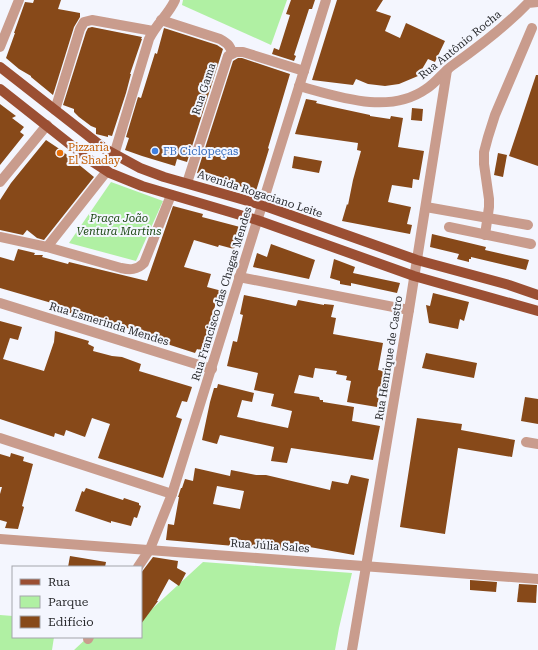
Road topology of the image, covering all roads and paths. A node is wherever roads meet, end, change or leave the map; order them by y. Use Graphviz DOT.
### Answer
graph roads {
  1 [pos="19,0"];
  2 [pos="175,0"];
  3 [pos="326,0"];
  4 [pos="532,2"];
  5 [pos="161,20"];
  6 [pos="532,28"];
  7 [pos="153,31"];
  8 [pos="0,47"];
  9 [pos="232,53"];
  10 [pos="0,67"];
  11 [pos="447,70"];
  12 [pos="304,71"];
  13 [pos="299,86"];
  14 [pos="0,89"];
  15 [pos="55,110"];
  16 [pos="47,125"];
  17 [pos="114,155"];
  18 [pos="107,171"];
  19 [pos="0,182"];
  20 [pos="187,183"];
  21 [pos="171,196"];
  22 [pos="262,205"];
  23 [pos="426,207"];
  24 [pos="488,218"];
  25 [pos="257,220"];
  26 [pos="528,225"];
  27 [pos="449,227"];
  28 [pos="485,235"];
  29 [pos="0,236"];
  30 [pos="531,244"];
  31 [pos="47,247"];
  32 [pos="417,260"];
  33 [pos="414,276"];
  34 [pos="239,277"];
  35 [pos="538,295"];
  36 [pos="0,303"];
  37 [pos="409,310"];
  38 [pos="538,311"];
  39 [pos="212,369"];
  40 [pos="0,438"];
  41 [pos="526,442"];
  42 [pos="538,444"];
  43 [pos="172,494"];
  44 [pos="0,539"];
  45 [pos="150,549"];
  46 [pos="139,566"];
  47 [pos="367,566"];
  48 [pos="538,579"];
  49 [pos="352,650"];
  1 -- 8 [label="street"];
  2 -- 5 [label="street"];
  3 -- 12 [label="street, Rua Francisco das Chagas Mendes"];
  4 -- 11 [label="street, Rua Antônio Rocha"];
  5 -- 7 [label="street"];
  5 -- 9 [label="street"];
  6 -- 24 [label="street"];
  7 -- 15 [label="street"];
  7 -- 17 [label="street"];
  9 -- 12 [label="street"];
  9 -- 20 [label="street, Rua Gama"];
  10 -- 15 [label="main road, Avenida Rogaciano Leite"];
  11 -- 13 [label="street, Rua Antônio Rocha"];
  11 -- 23 [label="street, Rua Henrique de Castro"];
  12 -- 13 [label="street, Rua Francisco das Chagas Mendes"];
  13 -- 22 [label="street, Rua Francisco das Chagas Mendes"];
  14 -- 16 [label="main road"];
  15 -- 17 [label="main road, Avenida Rogaciano Leite"];
  16 -- 18 [label="main road"];
  16 -- 19 [label="street"];
  17 -- 20 [label="main road, Avenida Rogaciano Leite"];
  18 -- 21 [label="main road"];
  18 -- 31 [label="street"];
  20 -- 22 [label="main road, Avenida Rogaciano Leite"];
  21 -- 25 [label="main road"];
  21 -- 31 [label="street"];
  22 -- 25 [label="street, Rua Francisco das Chagas Mendes"];
  22 -- 32 [label="main road, Avenida Rogaciano Leite"];
  23 -- 24 [label="street"];
  23 -- 32 [label="street, Rua Henrique de Castro"];
  24 -- 26 [label="street"];
  24 -- 28 [label="street"];
  25 -- 33 [label="main road"];
  25 -- 34 [label="street, Rua Francisco das Chagas Mendes"];
  27 -- 28 [label="street"];
  28 -- 30 [label="street"];
  29 -- 31 [label="street"];
  32 -- 33 [label="street, Rua Henrique de Castro"];
  32 -- 35 [label="main road, Avenida Rogaciano Leite"];
  33 -- 37 [label="street, Rua Henrique de Castro"];
  33 -- 38 [label="main road"];
  34 -- 37 [label="street"];
  34 -- 39 [label="street, Rua Francisco das Chagas Mendes"];
  36 -- 39 [label="street, Rua Esmerinda Mendes"];
  37 -- 47 [label="street, Rua Henrique de Castro"];
  39 -- 43 [label="street, Rua Francisco das Chagas Mendes"];
  40 -- 43 [label="street"];
  41 -- 42 [label="street"];
  43 -- 45 [label="street, Rua Francisco das Chagas Mendes"];
  44 -- 45 [label="street, Rua Júlia Sales"];
  45 -- 46 [label="street, Rua Francisco das Chagas Mendes"];
  45 -- 47 [label="street, Rua Júlia Sales"];
  47 -- 48 [label="street, Rua Júlia Sales"];
  47 -- 49 [label="street, Rua Henrique de Castro"];
}
